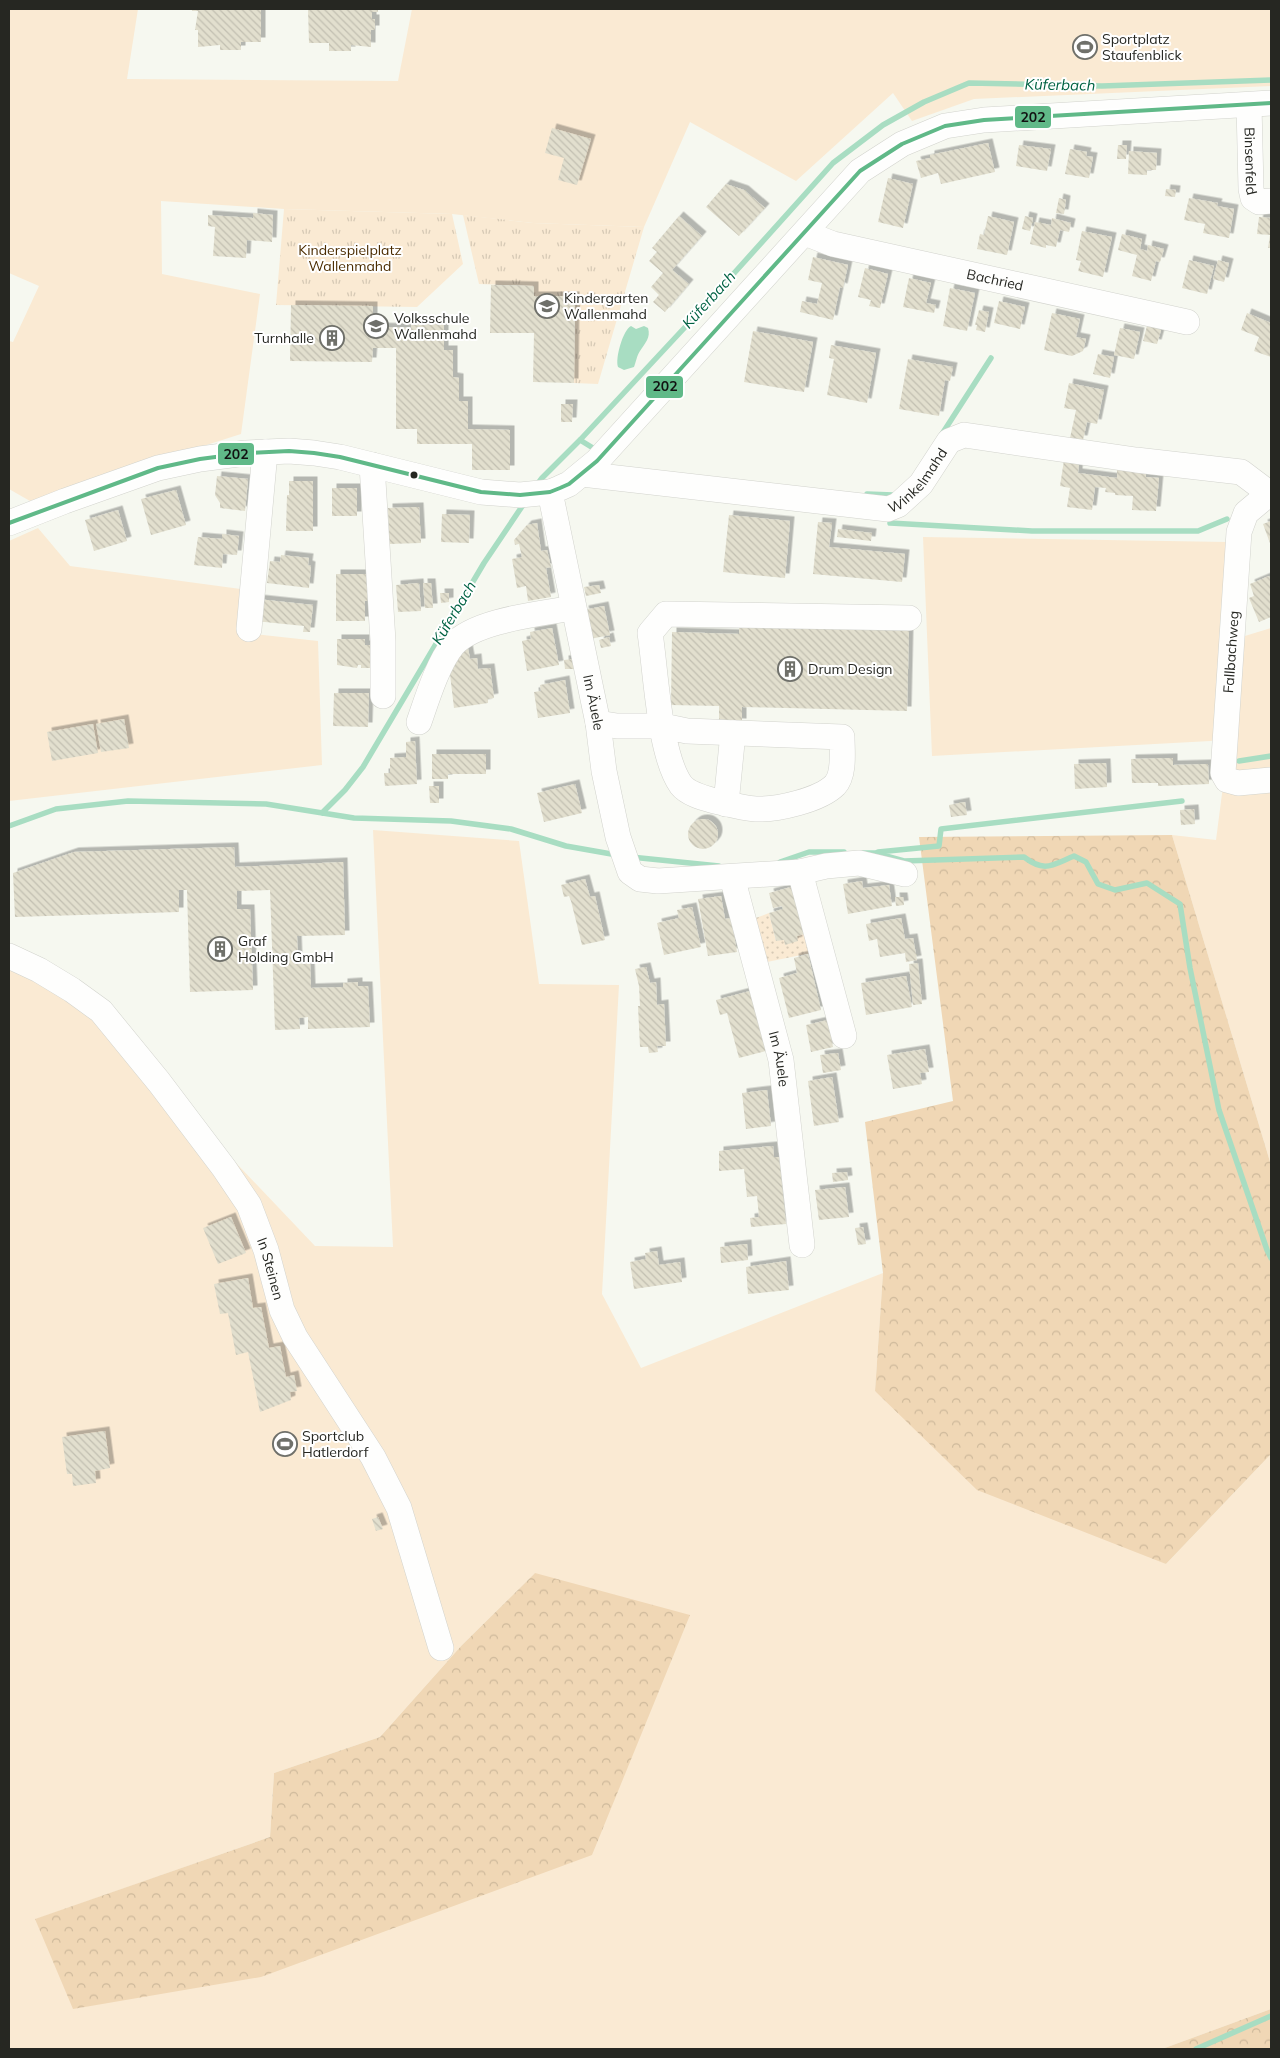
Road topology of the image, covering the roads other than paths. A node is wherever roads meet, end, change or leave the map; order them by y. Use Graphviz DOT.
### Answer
graph roads {
  1 [pos="1260,104"];
  2 [pos="1271,202"];
  3 [pos="805,233"];
  4 [pos="1187,322"];
  5 [pos="265,452"];
  6 [pos="372,465"];
  7 [pos="582,474"];
  8 [pos="539,493"];
  9 [pos="1270,493"];
  10 [pos="9,523"];
  11 [pos="572,608"];
  12 [pos="909,618"];
  13 [pos="249,630"];
  14 [pos="384,696"];
  15 [pos="419,722"];
  16 [pos="598,723"];
  17 [pos="663,726"];
  18 [pos="733,733"];
  19 [pos="1271,780"];
  20 [pos="726,804"];
  21 [pos="800,872"];
  22 [pos="905,874"];
  23 [pos="732,877"];
  24 [pos="9,956"];
  25 [pos="844,1036"];
  26 [pos="802,1245"];
  27 [pos="441,1648"];
  1 -- 2 [label="street, Binsenfeld"];
  1 -- 3 [label="street"];
  3 -- 4 [label="street, Bachried"];
  3 -- 7 [label="street"];
  5 -- 6 [label="street"];
  5 -- 10 [label="street"];
  5 -- 13 [label="street"];
  6 -- 8 [label="street"];
  6 -- 14 [label="street"];
  7 -- 8 [label="street"];
  7 -- 9 [label="street, Winkelmahd"];
  8 -- 11 [label="street, Im Äuele"];
  9 -- 19 [label="street, Fallbachweg"];
  11 -- 15 [label="street"];
  11 -- 16 [label="street, Im Äuele"];
  12 -- 17 [label="street"];
  16 -- 17 [label="street"];
  16 -- 23 [label="street, Im Äuele"];
  17 -- 18 [label="street"];
  17 -- 20 [label="street"];
  18 -- 20 [label="street"];
  18 -- 20 [label="street"];
  21 -- 22 [label="street, Im Äuele"];
  21 -- 23 [label="street, Im Äuele"];
  21 -- 25 [label="street"];
  23 -- 26 [label="street, Im Äuele"];
  24 -- 27 [label="street, In Steinen"];
}
